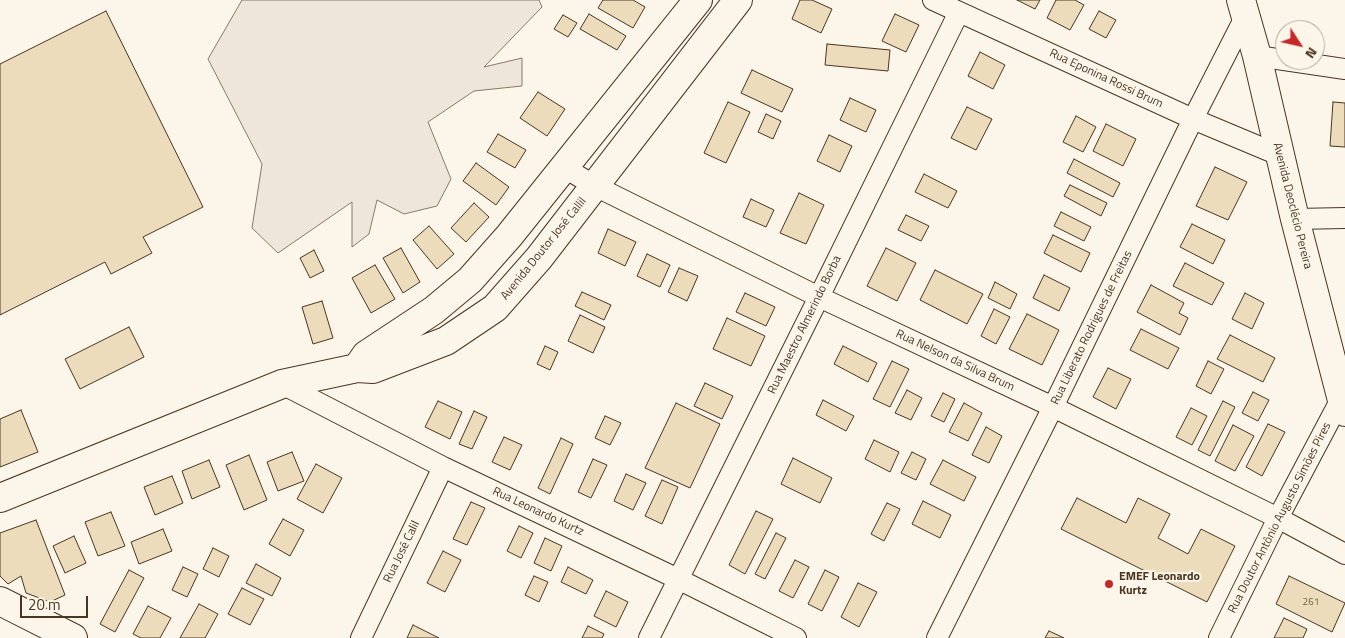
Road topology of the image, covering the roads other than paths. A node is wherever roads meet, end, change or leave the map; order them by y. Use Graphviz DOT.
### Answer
graph roads {
  1 [pos="698,0"];
  2 [pos="738,0"];
  3 [pos="933,0"];
  4 [pos="1243,8"];
  5 [pos="959,12"];
  6 [pos="1256,56"];
  7 [pos="1345,69"];
  8 [pos="1193,119"];
  9 [pos="1279,155"];
  10 [pos="565,168"];
  11 [pos="595,186"];
  12 [pos="1345,218"];
  13 [pos="1295,219"];
  14 [pos="819,297"];
  15 [pos="357,368"];
  16 [pos="282,384"];
  17 [pos="1343,405"];
  18 [pos="1053,407"];
  19 [pos="443,467"];
  20 [pos="0,498"];
  21 [pos="1278,518"];
  22 [pos="1345,554"];
  23 [pos="678,579"];
  24 [pos="0,601"];
  25 [pos="73,638"];
  26 [pos="361,638"];
  27 [pos="649,638"];
  28 [pos="796,638"];
  29 [pos="937,638"];
  30 [pos="1219,638"];
  1 -- 10 [label="main road"];
  2 -- 11 [label="main road, Avenida Doutor José Callil"];
  3 -- 5 [label="street, Rua Eponina Rossi Brum"];
  4 -- 6 [label="main road, Avenida Deoclécio Pereira"];
  4 -- 8 [label="street, Rua Liberato Rodrigues de Freitas"];
  5 -- 8 [label="street, Rua Eponina Rossi Brum"];
  5 -- 14 [label="street, Rua Maestro Almerindo Borba"];
  6 -- 7 [label="street"];
  6 -- 9 [label="main road, Avenida Deoclécio Pereira"];
  8 -- 9 [label="street, Rua Eponina Rossi Brum"];
  8 -- 18 [label="street, Rua Liberato Rodrigues de Freitas"];
  9 -- 13 [label="main road, Avenida Deoclécio Pereira"];
  10 -- 11 [label="street, Rua Nelson da Silva Brum"];
  10 -- 15 [label="main road"];
  11 -- 14 [label="street, Rua Nelson da Silva Brum"];
  11 -- 15 [label="main road, Avenida Doutor José Callil"];
  12 -- 13 [label="street"];
  13 -- 17 [label="main road, Avenida Deoclécio Pereira"];
  14 -- 18 [label="street, Rua Nelson da Silva Brum"];
  14 -- 23 [label="street, Rua Maestro Almerindo Borba"];
  15 -- 16 [label="main road, Avenida Doutor José Callil"];
  16 -- 19 [label="street, Rua Leonardo Kurtz"];
  16 -- 20 [label="main road, Avenida Doutor José Callil"];
  17 -- 21 [label="street, Rua Doutor Antônio Augusto Simões Pires"];
  18 -- 21 [label="street, Rua Nelson da Silva Brum"];
  18 -- 29 [label="street, Rua Liberato Rodrigues de Freitas"];
  19 -- 23 [label="street, Rua Leonardo Kurtz"];
  19 -- 26 [label="street, Rua José Calil"];
  21 -- 22 [label="street, Rua Nelson da Silva Brum"];
  21 -- 30 [label="street, Rua Doutor Antônio Augusto Simões Pires"];
  23 -- 27 [label="street, Rua Maestro Almerindo Borba"];
  23 -- 28 [label="street, Rua Leonardo Kurtz"];
  24 -- 25 [label="main road"];
}
